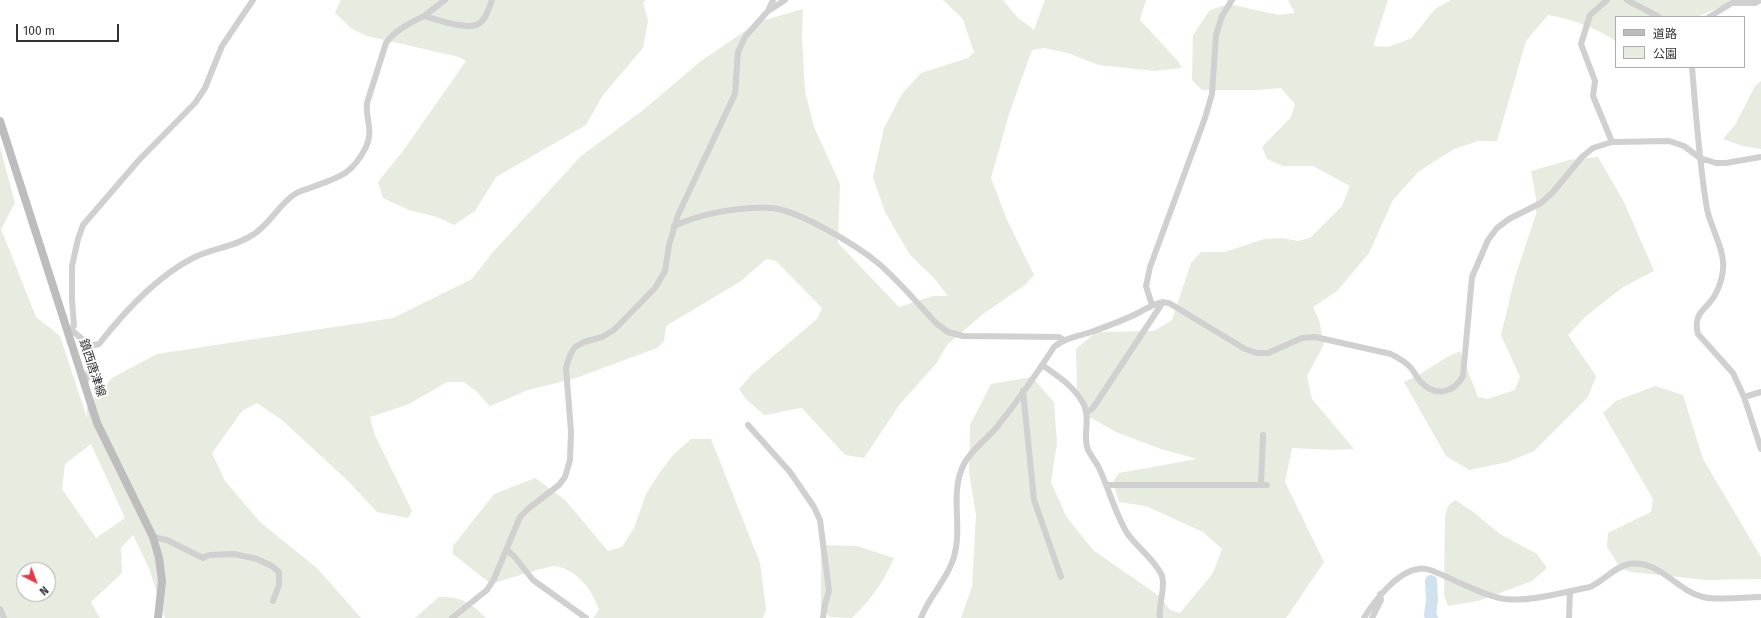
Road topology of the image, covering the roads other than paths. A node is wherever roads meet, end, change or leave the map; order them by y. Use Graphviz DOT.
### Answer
graph roads {
  1 [pos="253,0"];
  2 [pos="445,0"];
  3 [pos="492,0"];
  4 [pos="773,0"];
  5 [pos="785,0"];
  6 [pos="1232,0"];
  7 [pos="1607,0"];
  8 [pos="1627,0"];
  9 [pos="1761,0"];
  10 [pos="768,12"];
  11 [pos="424,16"];
  12 [pos="1657,16"];
  13 [pos="1711,16"];
  14 [pos="1692,68"];
  15 [pos="0,121"];
  16 [pos="1612,142"];
  17 [pos="1761,157"];
  18 [pos="1700,158"];
  19 [pos="674,226"];
  20 [pos="1163,302"];
  21 [pos="1152,305"];
  22 [pos="69,330"];
  23 [pos="1064,340"];
  24 [pos="90,346"];
  25 [pos="1042,365"];
  26 [pos="84,384"];
  27 [pos="1024,391"];
  28 [pos="1761,392"];
  29 [pos="1744,397"];
  30 [pos="1086,413"];
  31 [pos="748,425"];
  32 [pos="1263,435"];
  33 [pos="1761,449"];
  34 [pos="1106,485"];
  35 [pos="153,537"];
  36 [pos="508,550"];
  37 [pos="1061,577"];
  38 [pos="1570,591"];
  39 [pos="1380,594"];
  40 [pos="1761,597"];
  41 [pos="273,601"];
  42 [pos="0,609"];
  43 [pos="4,618"];
  44 [pos="158,618"];
  45 [pos="452,618"];
  46 [pos="586,618"];
  47 [pos="823,618"];
  48 [pos="921,618"];
  49 [pos="1160,618"];
  50 [pos="1364,618"];
  51 [pos="1372,618"];
  52 [pos="1569,618"];
  1 -- 22 [label="street"];
  2 -- 11 [label="street"];
  3 -- 11 [label="street"];
  4 -- 10 [label="street"];
  5 -- 10 [label="street"];
  6 -- 21 [label="street"];
  7 -- 16 [label="street"];
  8 -- 12 [label="street"];
  9 -- 13 [label="street"];
  10 -- 19 [label="street"];
  11 -- 24 [label="street"];
  14 -- 18 [label="street"];
  15 -- 22 [label="main road, 鎮西唐津線"];
  16 -- 18 [label="street"];
  16 -- 20 [label="street"];
  17 -- 18 [label="street"];
  18 -- 29 [label="street"];
  19 -- 23 [label="street"];
  19 -- 36 [label="street"];
  20 -- 21 [label="street"];
  20 -- 30 [label="street"];
  21 -- 23 [label="street"];
  22 -- 24 [label="street"];
  22 -- 26 [label="main road, 鎮西唐津線"];
  23 -- 25 [label="street"];
  24 -- 26 [label="street"];
  25 -- 27 [label="street"];
  25 -- 30 [label="street"];
  26 -- 35 [label="main road, 鎮西唐津線"];
  27 -- 37 [label="street"];
  27 -- 48 [label="street"];
  28 -- 29 [label="street"];
  29 -- 33 [label="street"];
  30 -- 34 [label="street"];
  31 -- 47 [label="street"];
  32 -- 34 [label="street"];
  34 -- 49 [label="street"];
  35 -- 41 [label="street"];
  35 -- 44 [label="main road, 鎮西唐津線"];
  36 -- 45 [label="street"];
  36 -- 46 [label="street"];
  38 -- 39 [label="street"];
  38 -- 40 [label="street"];
  38 -- 52 [label="street"];
  39 -- 50 [label="street"];
  39 -- 51 [label="street"];
  42 -- 43 [label="street"];
}
